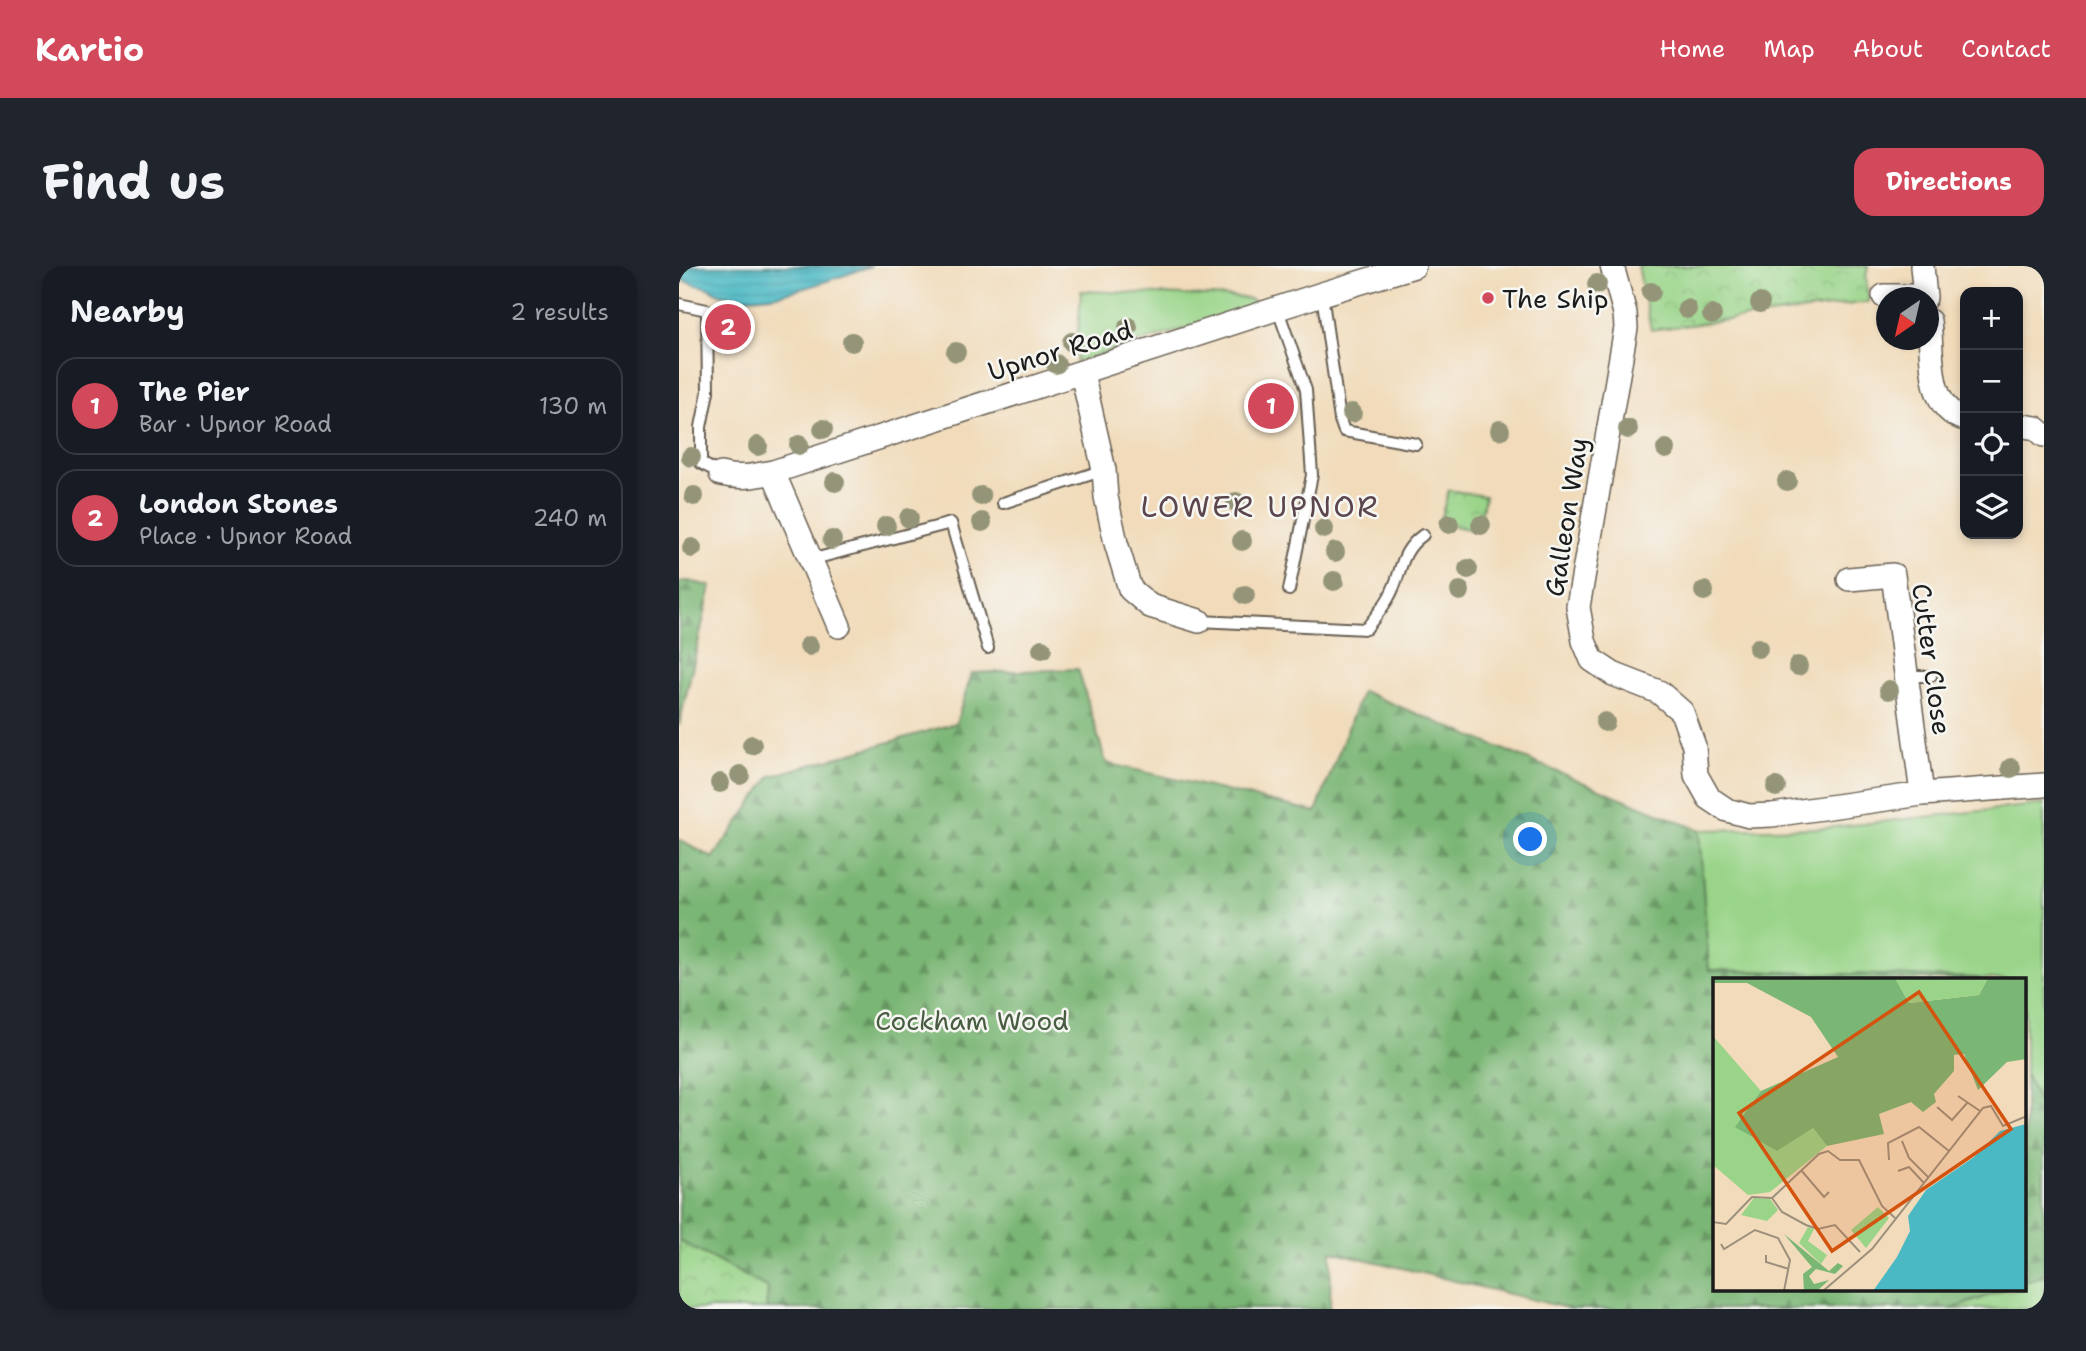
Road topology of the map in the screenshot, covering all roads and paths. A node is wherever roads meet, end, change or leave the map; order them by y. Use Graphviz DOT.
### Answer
graph roads {
  1 [pos="1414,266"];
  2 [pos="1612,266"];
  3 [pos="1922,266"];
  4 [pos="1924,287"];
  5 [pos="1322,294"];
  6 [pos="679,304"];
  7 [pos="1278,310"];
  8 [pos="1932,350"];
  9 [pos="1082,373"];
  10 [pos="1960,417"];
  11 [pos="2023,426"];
  12 [pos="2043,432"];
  13 [pos="1416,444"];
  14 [pos="1104,470"];
  15 [pos="773,472"];
  16 [pos="721,474"];
  17 [pos="1003,503"];
  18 [pos="1423,535"];
  19 [pos="810,560"];
  20 [pos="1849,579"];
  21 [pos="1289,590"];
  22 [pos="1199,621"];
  23 [pos="839,626"];
  24 [pos="988,648"];
  25 [pos="1907,676"];
  26 [pos="1931,676"];
  27 [pos="2044,785"];
  28 [pos="1922,794"];
  1 -- 5 [label="street, Upnor Road"];
  2 -- 28 [label="street, Galleon Way"];
  3 -- 4 [label="street"];
  5 -- 7 [label="street, Upnor Road"];
  5 -- 13 [label="lane"];
  6 -- 16 [label="lane"];
  7 -- 9 [label="street, Upnor Road"];
  7 -- 21 [label="lane"];
  8 -- 10 [label="street"];
  9 -- 14 [label="street"];
  9 -- 15 [label="street, Upnor Road"];
  11 -- 12 [label="street"];
  14 -- 17 [label="lane"];
  14 -- 22 [label="street"];
  15 -- 16 [label="street, Upnor Road"];
  15 -- 19 [label="street"];
  18 -- 22 [label="lane"];
  19 -- 23 [label="street"];
  19 -- 24 [label="lane"];
  20 -- 25 [label="street, Cutter Close"];
  25 -- 26 [label="lane"];
  25 -- 28 [label="street, Cutter Close"];
  27 -- 28 [label="street, Galleon Way"];
}
